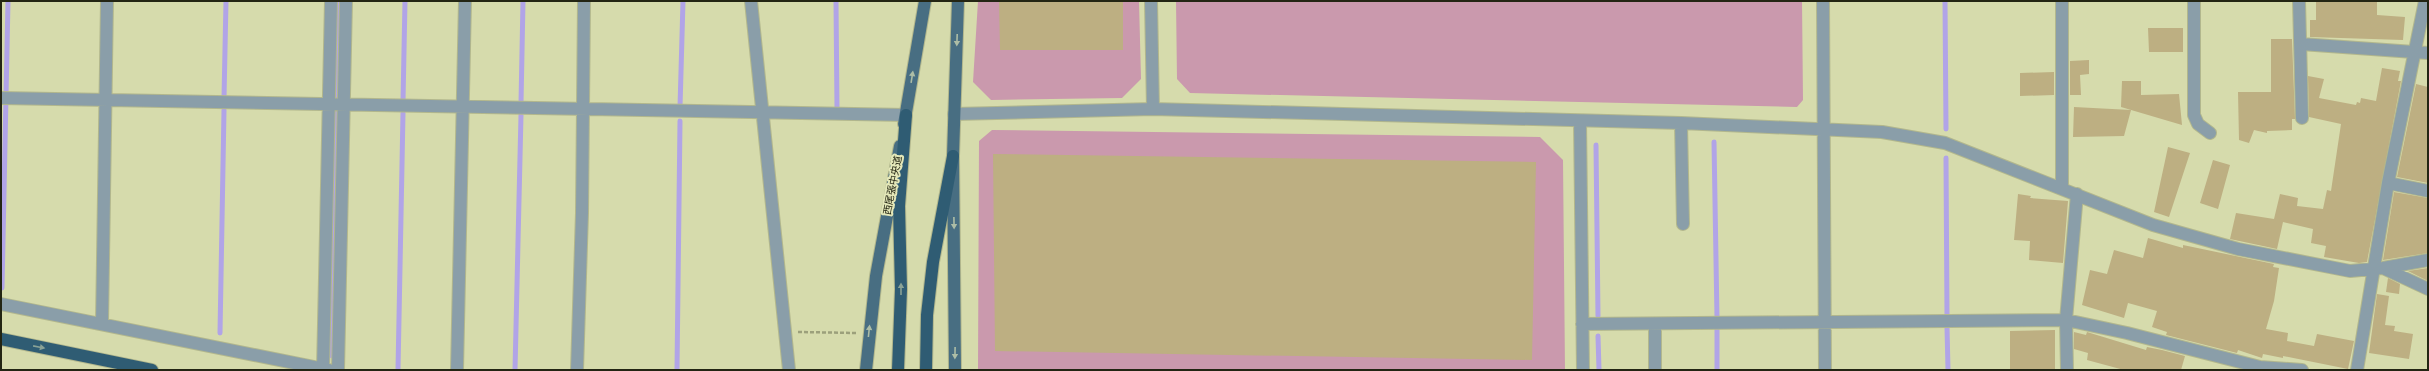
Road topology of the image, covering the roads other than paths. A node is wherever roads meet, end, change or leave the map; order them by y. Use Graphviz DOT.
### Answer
graph roads {
  1 [pos="107,1"];
  2 [pos="331,1"];
  3 [pos="346,1"];
  4 [pos="465,1"];
  5 [pos="584,1"];
  6 [pos="751,1"];
  7 [pos="925,1"];
  8 [pos="958,1"];
  9 [pos="1151,1"];
  10 [pos="1823,1"];
  11 [pos="2062,1"];
  12 [pos="2194,1"];
  13 [pos="2299,1"];
  14 [pos="2425,1"];
  15 [pos="2301,44"];
  16 [pos="2413,52"];
  17 [pos="2428,53"];
  18 [pos="5,98"];
  19 [pos="106,100"];
  20 [pos="327,104"];
  21 [pos="344,105"];
  22 [pos="463,107"];
  23 [pos="582,109"];
  24 [pos="1153,109"];
  25 [pos="764,112"];
  26 [pos="954,114"];
  27 [pos="906,115"];
  28 [pos="2302,118"];
  29 [pos="1580,121"];
  30 [pos="1682,123"];
  31 [pos="1823,128"];
  32 [pos="2210,133"];
  33 [pos="953,156"];
  34 [pos="2388,184"];
  35 [pos="2062,187"];
  36 [pos="2428,191"];
  37 [pos="2077,194"];
  38 [pos="1683,224"];
  39 [pos="2428,260"];
  40 [pos="2378,269"];
  41 [pos="2428,289"];
  42 [pos="1,304"];
  43 [pos="2066,320"];
  44 [pos="1825,323"];
  45 [pos="102,324"];
  46 [pos="1582,324"];
  47 [pos="1655,324"];
  48 [pos="1,339"];
  49 [pos="2260,368"];
  50 [pos="152,370"];
  51 [pos="325,370"];
  52 [pos="338,370"];
  53 [pos="457,370"];
  54 [pos="577,370"];
  55 [pos="789,370"];
  56 [pos="866,370"];
  57 [pos="898,370"];
  58 [pos="926,370"];
  59 [pos="955,370"];
  60 [pos="1583,370"];
  61 [pos="1655,370"];
  62 [pos="1825,370"];
  63 [pos="2067,370"];
  64 [pos="2302,370"];
  65 [pos="2357,370"];
  1 -- 19 [label="street"];
  2 -- 20 [label="street"];
  3 -- 21 [label="street"];
  4 -- 22 [label="street"];
  5 -- 23 [label="street"];
  6 -- 25 [label="street"];
  27 -- 7 [label="main road, 西尾張中央道, one-way"];
  8 -- 26 [label="main road, one-way"];
  9 -- 24 [label="street"];
  10 -- 31 [label="street"];
  11 -- 35 [label="street"];
  12 -- 32 [label="street"];
  13 -- 15 [label="street"];
  14 -- 16 [label="street"];
  15 -- 16 [label="street"];
  15 -- 28 [label="street"];
  16 -- 17 [label="street"];
  16 -- 34 [label="street"];
  18 -- 19 [label="street"];
  19 -- 20 [label="street"];
  19 -- 45 [label="street"];
  20 -- 21 [label="street"];
  20 -- 51 [label="street"];
  21 -- 22 [label="street"];
  21 -- 52 [label="street"];
  22 -- 23 [label="street"];
  22 -- 53 [label="street"];
  23 -- 25 [label="street"];
  23 -- 54 [label="street"];
  24 -- 26 [label="street"];
  24 -- 29 [label="street"];
  25 -- 27 [label="street"];
  25 -- 55 [label="street"];
  26 -- 33 [label="main road"];
  56 -- 27 [label="main road, 西尾張中央道, one-way"];
  57 -- 27 [label="highway, one-way"];
  29 -- 30 [label="street"];
  29 -- 46 [label="street"];
  30 -- 31 [label="street"];
  30 -- 38 [label="street"];
  31 -- 35 [label="street"];
  31 -- 44 [label="street"];
  33 -- 58 [label="highway"];
  33 -- 59 [label="main road, one-way"];
  34 -- 36 [label="street"];
  34 -- 40 [label="street"];
  35 -- 37 [label="street"];
  37 -- 40 [label="street"];
  37 -- 43 [label="street"];
  39 -- 40 [label="street"];
  40 -- 41 [label="street"];
  40 -- 65 [label="street"];
  42 -- 45 [label="street"];
  43 -- 44 [label="street"];
  43 -- 49 [label="street"];
  43 -- 63 [label="street"];
  44 -- 47 [label="street"];
  44 -- 62 [label="street"];
  45 -- 51 [label="street"];
  46 -- 47 [label="street"];
  46 -- 60 [label="street"];
  47 -- 61 [label="street"];
  48 -- 50 [label="highway, one-way"];
  49 -- 64 [label="street"];
}
